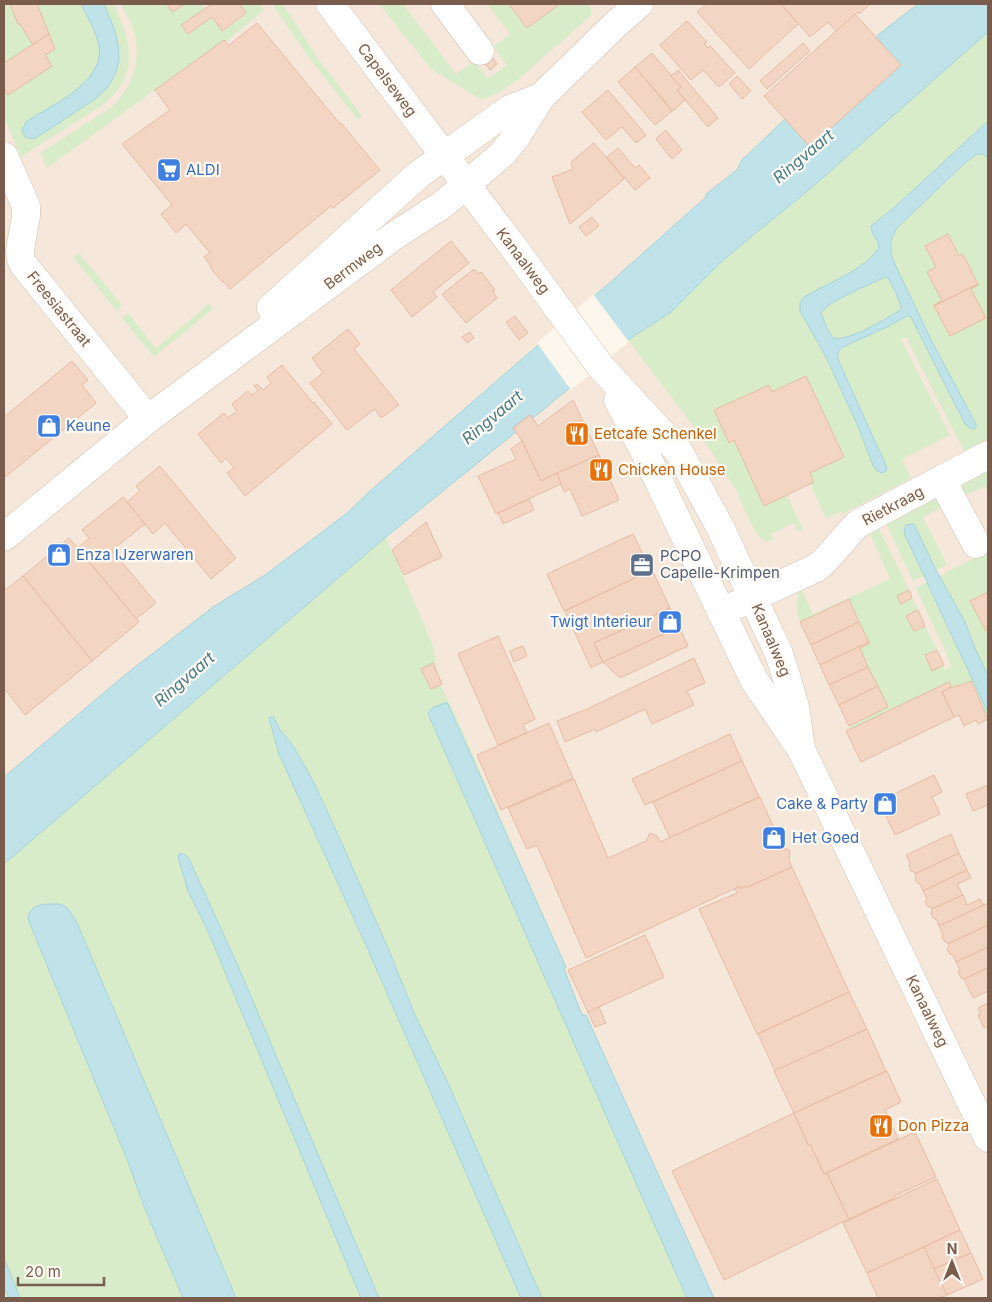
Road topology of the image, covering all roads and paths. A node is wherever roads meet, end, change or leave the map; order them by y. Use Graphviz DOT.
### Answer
graph roads {
  1 [pos="330,4"];
  2 [pos="445,4"];
  3 [pos="639,4"];
  4 [pos="610,13"];
  5 [pos="480,51"];
  6 [pos="541,97"];
  7 [pos="4,156"];
  8 [pos="444,156"];
  9 [pos="466,185"];
  10 [pos="12,258"];
  11 [pos="601,367"];
  12 [pos="148,419"];
  13 [pos="988,456"];
  14 [pos="942,480"];
  15 [pos="4,537"];
  16 [pos="976,544"];
  17 [pos="753,598"];
  18 [pos="721,612"];
  19 [pos="801,749"];
  20 [pos="988,1138"];
  1 -- 8 [label="street, Capelseweg"];
  2 -- 5 [label="street"];
  3 -- 4 [label="street, Bermweg"];
  4 -- 6 [label="street, Bermweg"];
  6 -- 8 [label="street, Bermweg"];
  6 -- 9 [label="street, Bermweg"];
  7 -- 10 [label="street, Freesiastraat"];
  8 -- 9 [label="street, Kanaalweg"];
  8 -- 12 [label="street, Bermweg"];
  9 -- 11 [label="street, Kanaalweg"];
  9 -- 12 [label="street, Bermweg"];
  10 -- 12 [label="street, Freesiastraat"];
  11 -- 17 [label="street, Kanaalweg"];
  11 -- 18 [label="street, Kanaalweg"];
  12 -- 15 [label="street, Bermweg"];
  13 -- 14 [label="street, Rietkraag"];
  14 -- 16 [label="street"];
  14 -- 17 [label="street, Rietkraag"];
  17 -- 18 [label="street, Rietkraag"];
  17 -- 19 [label="street, Kanaalweg"];
  18 -- 19 [label="street, Kanaalweg"];
  19 -- 20 [label="street, Kanaalweg"];
}
